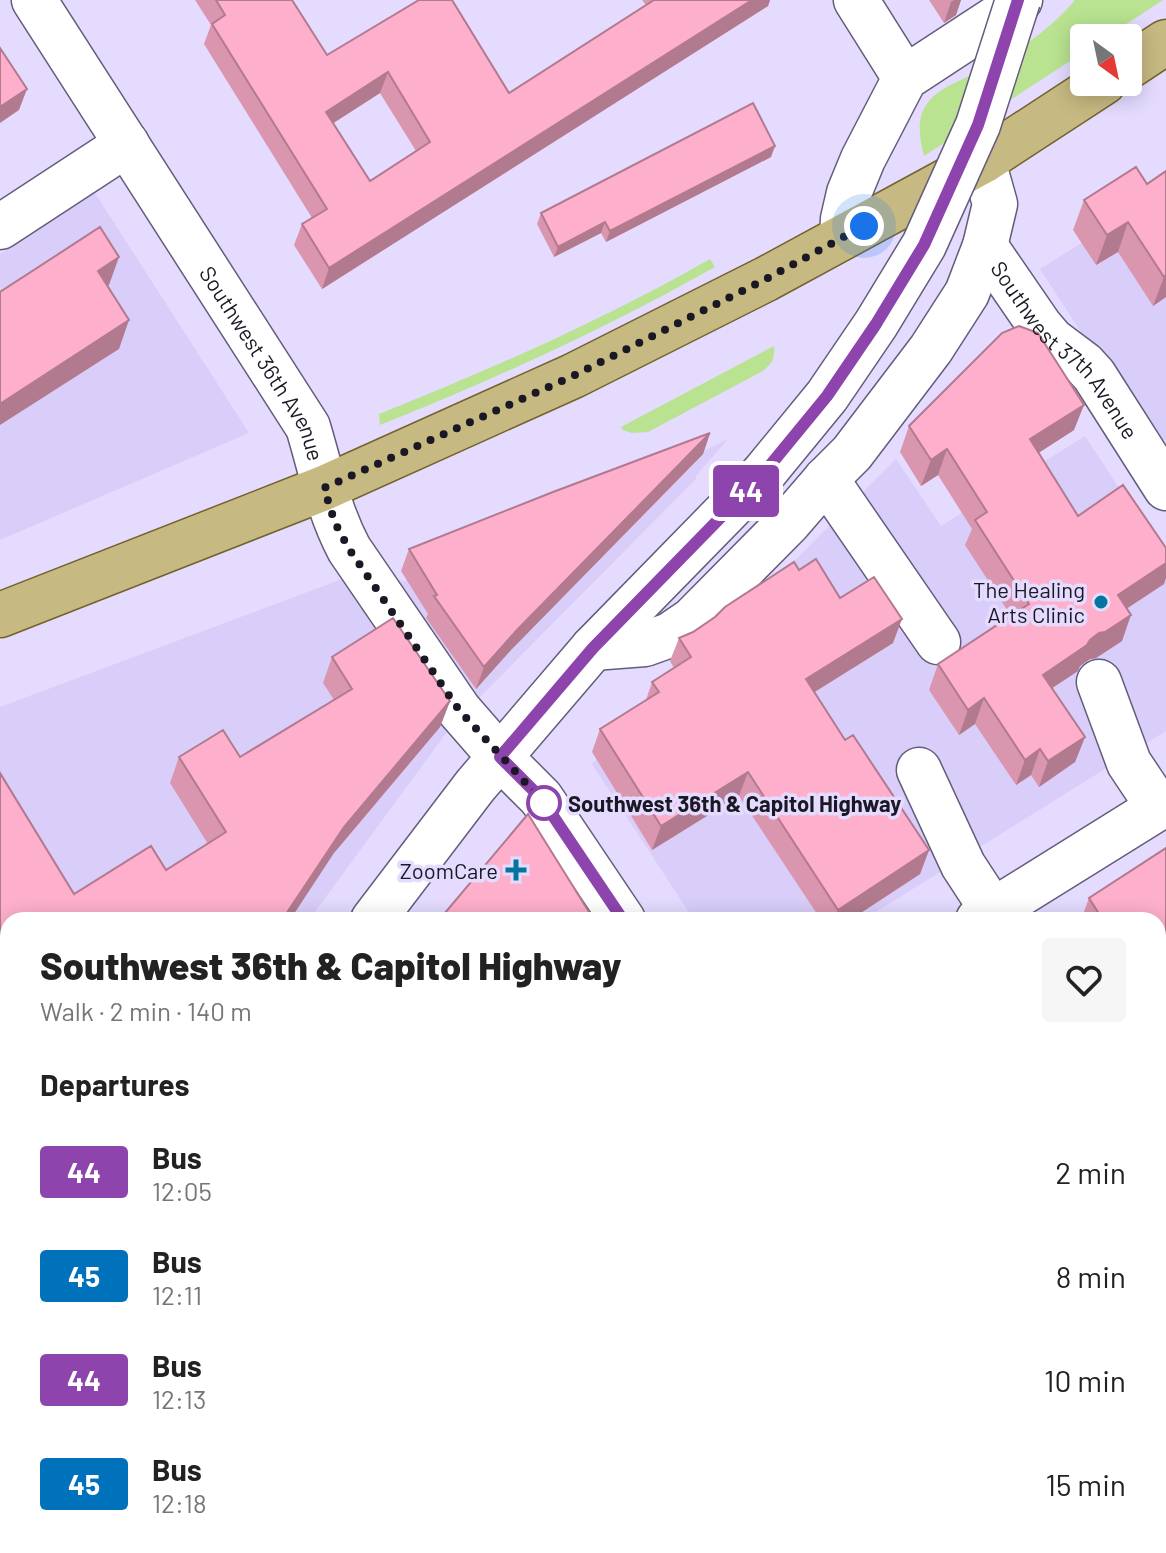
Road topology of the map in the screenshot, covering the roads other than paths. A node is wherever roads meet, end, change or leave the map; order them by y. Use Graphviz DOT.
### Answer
graph roads {
  1 [pos="34,0"];
  2 [pos="856,0"];
  3 [pos="1019,0"];
  4 [pos="1166,42"];
  5 [pos="1142,58"];
  6 [pos="905,78"];
  7 [pos="1083,96"];
  8 [pos="127,144"];
  9 [pos="983,161"];
  10 [pos="0,227"];
  11 [pos="842,237"];
  12 [pos="985,246"];
  13 [pos="826,479"];
  14 [pos="324,488"];
  15 [pos="1166,488"];
  16 [pos="0,615"];
  17 [pos="938,642"];
  18 [pos="593,648"];
  19 [pos="1099,682"];
  20 [pos="500,757"];
  21 [pos="919,770"];
  22 [pos="1162,805"];
  23 [pos="379,912"];
  24 [pos="618,912"];
  25 [pos="984,912"];
  26 [pos="994,912"];
  1 -- 8 [label="street, Southwest 36th Avenue"];
  2 -- 6 [label="street"];
  3 -- 6 [label="street"];
  3 -- 18 [label="street, bridge"];
  4 -- 5 [label="main road"];
  6 -- 11 [label="street"];
  7 -- 9 [label="main road"];
  8 -- 10 [label="street"];
  8 -- 14 [label="street, Southwest 36th Avenue"];
  9 -- 11 [label="main road"];
  9 -- 12 [label="street, Southwest 37th Avenue"];
  11 -- 14 [label="main road"];
  12 -- 13 [label="street"];
  12 -- 15 [label="street, Southwest 37th Avenue"];
  13 -- 17 [label="street"];
  13 -- 18 [label="street"];
  14 -- 16 [label="main road"];
  14 -- 20 [label="street, Southwest 36th Avenue"];
  18 -- 20 [label="street"];
  19 -- 22 [label="street"];
  20 -- 23 [label="street"];
  20 -- 24 [label="street, Southwest 36th Avenue"];
  21 -- 25 [label="street"];
  22 -- 26 [label="street"];
}
